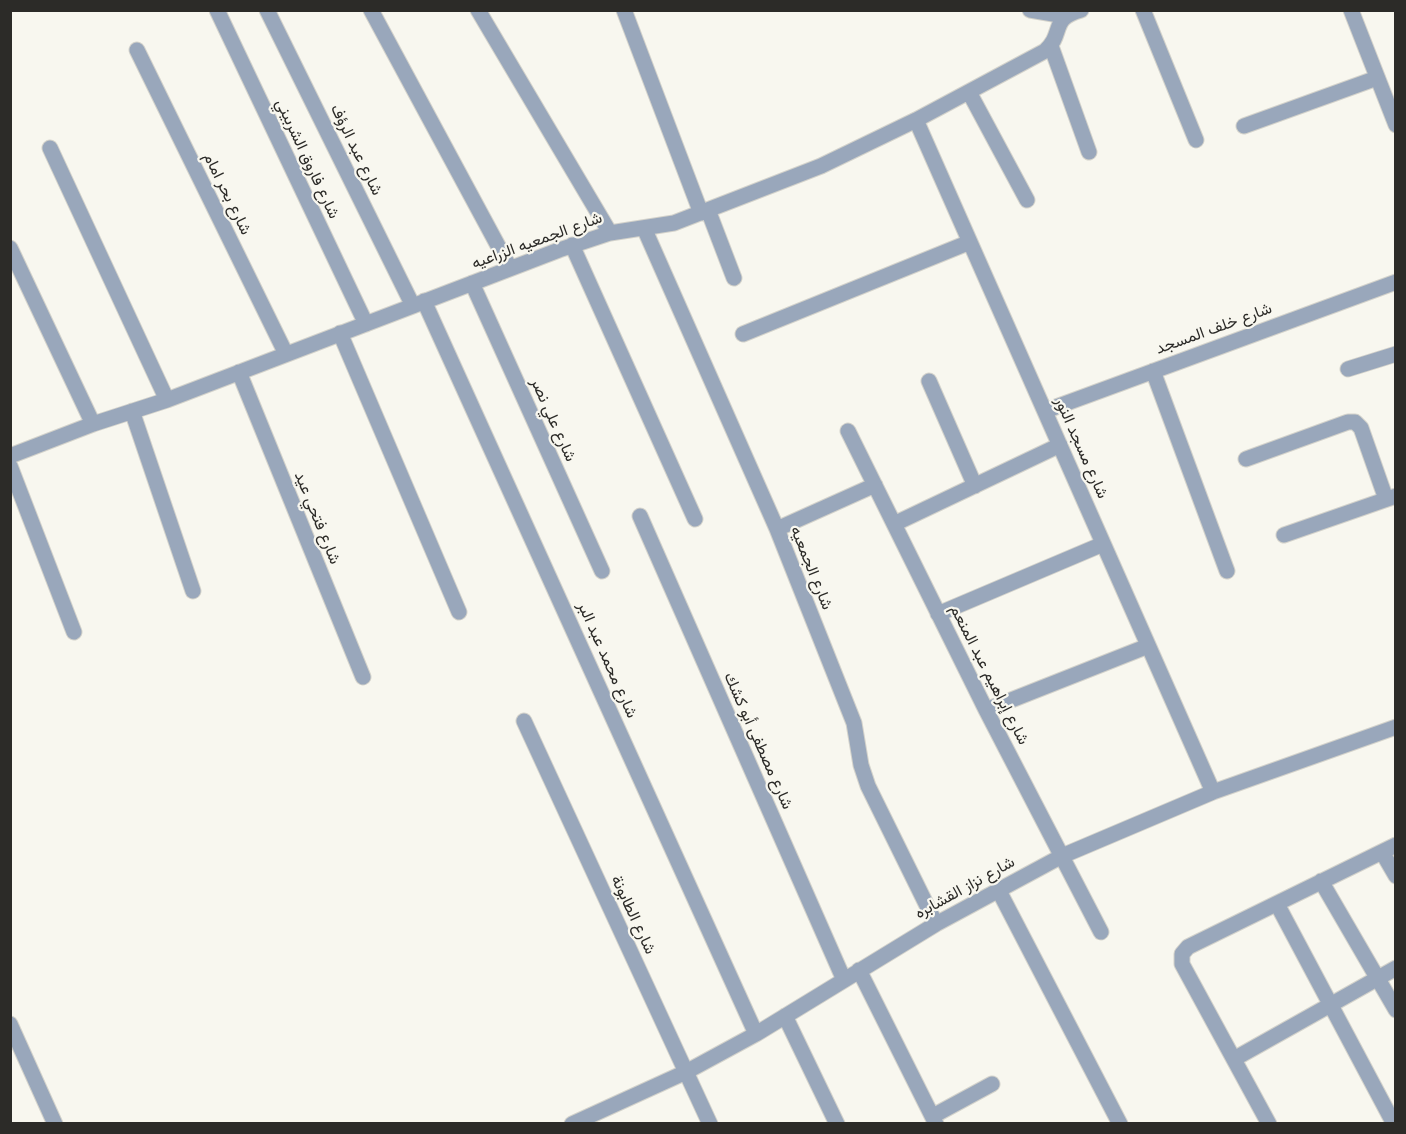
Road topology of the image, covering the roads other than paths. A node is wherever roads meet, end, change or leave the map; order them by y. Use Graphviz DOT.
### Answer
graph roads {
  1 [pos="217,10"];
  2 [pos="267,10"];
  3 [pos="371,10"];
  4 [pos="478,10"];
  5 [pos="624,10"];
  6 [pos="1030,10"];
  7 [pos="1081,10"];
  8 [pos="1143,10"];
  9 [pos="1351,10"];
  10 [pos="1065,16"];
  11 [pos="1051,46"];
  12 [pos="137,50"];
  13 [pos="1377,78"];
  14 [pos="969,92"];
  15 [pos="916,120"];
  16 [pos="1395,125"];
  17 [pos="1244,126"];
  18 [pos="1196,140"];
  19 [pos="50,148"];
  20 [pos="1089,152"];
  21 [pos="1027,200"];
  22 [pos="705,211"];
  23 [pos="644,228"];
  24 [pos="610,233"];
  25 [pos="970,242"];
  26 [pos="572,245"];
  27 [pos="10,248"];
  28 [pos="510,268"];
  29 [pos="734,278"];
  30 [pos="1395,282"];
  31 [pos="472,283"];
  32 [pos="419,304"];
  33 [pos="366,324"];
  34 [pos="340,333"];
  35 [pos="743,333"];
  36 [pos="286,354"];
  37 [pos="1395,354"];
  38 [pos="1348,369"];
  39 [pos="1153,371"];
  40 [pos="239,372"];
  41 [pos="929,381"];
  42 [pos="167,400"];
  43 [pos="132,411"];
  44 [pos="1045,411"];
  45 [pos="93,424"];
  46 [pos="848,431"];
  47 [pos="1060,446"];
  48 [pos="10,456"];
  49 [pos="1246,459"];
  50 [pos="10,466"];
  51 [pos="875,485"];
  52 [pos="975,486"];
  53 [pos="1391,497"];
  54 [pos="640,516"];
  55 [pos="695,519"];
  56 [pos="894,524"];
  57 [pos="777,529"];
  58 [pos="1284,535"];
  59 [pos="1103,544"];
  60 [pos="602,571"];
  61 [pos="1227,571"];
  62 [pos="193,591"];
  63 [pos="459,612"];
  64 [pos="938,614"];
  65 [pos="74,632"];
  66 [pos="1148,646"];
  67 [pos="363,677"];
  68 [pos="986,710"];
  69 [pos="524,720"];
  70 [pos="1395,727"];
  71 [pos="1213,792"];
  72 [pos="1389,848"];
  73 [pos="1062,856"];
  74 [pos="1395,876"];
  75 [pos="1321,882"];
  76 [pos="999,891"];
  77 [pos="1277,904"];
  78 [pos="936,924"];
  79 [pos="1101,932"];
  80 [pos="1395,968"];
  81 [pos="859,970"];
  82 [pos="1377,979"];
  83 [pos="844,980"];
  84 [pos="1331,1005"];
  85 [pos="1395,1010"];
  86 [pos="785,1016"];
  87 [pos="10,1024"];
  88 [pos="756,1034"];
  89 [pos="1234,1059"];
  90 [pos="686,1072"];
  91 [pos="992,1084"];
  92 [pos="935,1120"];
  93 [pos="55,1124"];
  94 [pos="573,1124"];
  95 [pos="710,1124"];
  96 [pos="837,1124"];
  97 [pos="1120,1124"];
  98 [pos="1269,1124"];
  99 [pos="1394,1124"];
  1 -- 33 [label="street, شارع فاروق الشربيني"];
  2 -- 32 [label="street, شارع عبد الرؤف"];
  3 -- 28 [label="street"];
  4 -- 24 [label="street"];
  5 -- 22 [label="street"];
  6 -- 10 [label="street"];
  7 -- 10 [label="street"];
  8 -- 18 [label="street"];
  9 -- 13 [label="street"];
  10 -- 11 [label="street"];
  11 -- 14 [label="street, شارع الجمعيه الزراعيه"];
  11 -- 20 [label="street"];
  12 -- 36 [label="street, شارع بحر امام"];
  13 -- 16 [label="street"];
  13 -- 17 [label="street"];
  14 -- 15 [label="street, شارع الجمعيه الزراعيه"];
  14 -- 21 [label="street"];
  15 -- 22 [label="street, شارع الجمعيه الزراعيه"];
  15 -- 25 [label="street, شارع مسجد النور"];
  19 -- 42 [label="street"];
  22 -- 23 [label="street, شارع الجمعيه الزراعيه"];
  22 -- 29 [label="street"];
  23 -- 24 [label="street, شارع الجمعيه الزراعيه"];
  23 -- 57 [label="street, شارع الجمعيه"];
  24 -- 26 [label="street, شارع الجمعيه الزراعيه"];
  25 -- 35 [label="street"];
  25 -- 44 [label="street, شارع مسجد النور"];
  26 -- 28 [label="street, شارع الجمعيه الزراعيه"];
  26 -- 55 [label="street"];
  27 -- 45 [label="street"];
  28 -- 31 [label="street, شارع الجمعيه الزراعيه"];
  30 -- 39 [label="street, شارع خلف المسجد"];
  31 -- 32 [label="street, شارع الجمعيه الزراعيه"];
  31 -- 60 [label="street, شارع علي نصر"];
  32 -- 33 [label="street, شارع الجمعيه الزراعيه"];
  32 -- 88 [label="street, شارع محمد عبد البر"];
  33 -- 34 [label="street, شارع الجمعيه الزراعيه"];
  34 -- 36 [label="street, شارع الجمعيه الزراعيه"];
  34 -- 63 [label="street"];
  36 -- 40 [label="street, شارع الجمعيه الزراعيه"];
  37 -- 38 [label="street"];
  39 -- 44 [label="street, شارع خلف المسجد"];
  39 -- 61 [label="street"];
  40 -- 42 [label="street, شارع الجمعيه الزراعيه"];
  40 -- 67 [label="street, شارع فتحي عيد"];
  41 -- 52 [label="street"];
  42 -- 43 [label="street, شارع الجمعيه الزراعيه"];
  43 -- 45 [label="street, شارع الجمعيه الزراعيه"];
  43 -- 62 [label="street"];
  44 -- 47 [label="street, شارع مسجد النور"];
  45 -- 48 [label="street, شارع الجمعيه الزراعيه"];
  46 -- 51 [label="street, شارع إبراهيم عبد المنعم"];
  47 -- 52 [label="street"];
  47 -- 59 [label="street, شارع مسجد النور"];
  49 -- 53 [label="street"];
  50 -- 65 [label="street"];
  51 -- 56 [label="street, شارع إبراهيم عبد المنعم"];
  51 -- 57 [label="street"];
  52 -- 56 [label="street"];
  53 -- 58 [label="street"];
  54 -- 83 [label="street, شارع مصطفى أبو كشك"];
  56 -- 64 [label="street, شارع إبراهيم عبد المنعم"];
  57 -- 78 [label="street, شارع الجمعيه"];
  59 -- 64 [label="street"];
  59 -- 66 [label="street, شارع مسجد النور"];
  64 -- 68 [label="street, شارع إبراهيم عبد المنعم"];
  66 -- 68 [label="street"];
  66 -- 71 [label="street, شارع مسجد النور"];
  68 -- 73 [label="street, شارع إبراهيم عبد المنعم"];
  69 -- 90 [label="street, شارع الطابونة"];
  70 -- 71 [label="street, شارع نزاز القشابره"];
  71 -- 73 [label="street, شارع نزاز القشابره"];
  72 -- 74 [label="street"];
  72 -- 75 [label="street"];
  73 -- 76 [label="street, شارع نزاز القشابره"];
  73 -- 79 [label="street, شارع إبراهيم عبد المنعم"];
  75 -- 77 [label="street"];
  75 -- 82 [label="street"];
  76 -- 78 [label="street, شارع نزاز القشابره"];
  76 -- 97 [label="street"];
  77 -- 84 [label="street"];
  77 -- 89 [label="street"];
  78 -- 81 [label="street, شارع نزاز القشابره"];
  80 -- 82 [label="street"];
  81 -- 83 [label="street, شارع نزاز القشابره"];
  81 -- 92 [label="street"];
  82 -- 84 [label="street"];
  82 -- 85 [label="street"];
  83 -- 86 [label="street, شارع نزاز القشابره"];
  84 -- 89 [label="street"];
  84 -- 99 [label="street"];
  86 -- 88 [label="street, شارع نزاز القشابره"];
  86 -- 96 [label="street"];
  87 -- 93 [label="street"];
  88 -- 90 [label="street, شارع نزاز القشابره"];
  89 -- 98 [label="street"];
  90 -- 94 [label="street, شارع نزاز القشابره"];
  90 -- 95 [label="street, شارع الطابونة"];
  91 -- 92 [label="street"];
}
